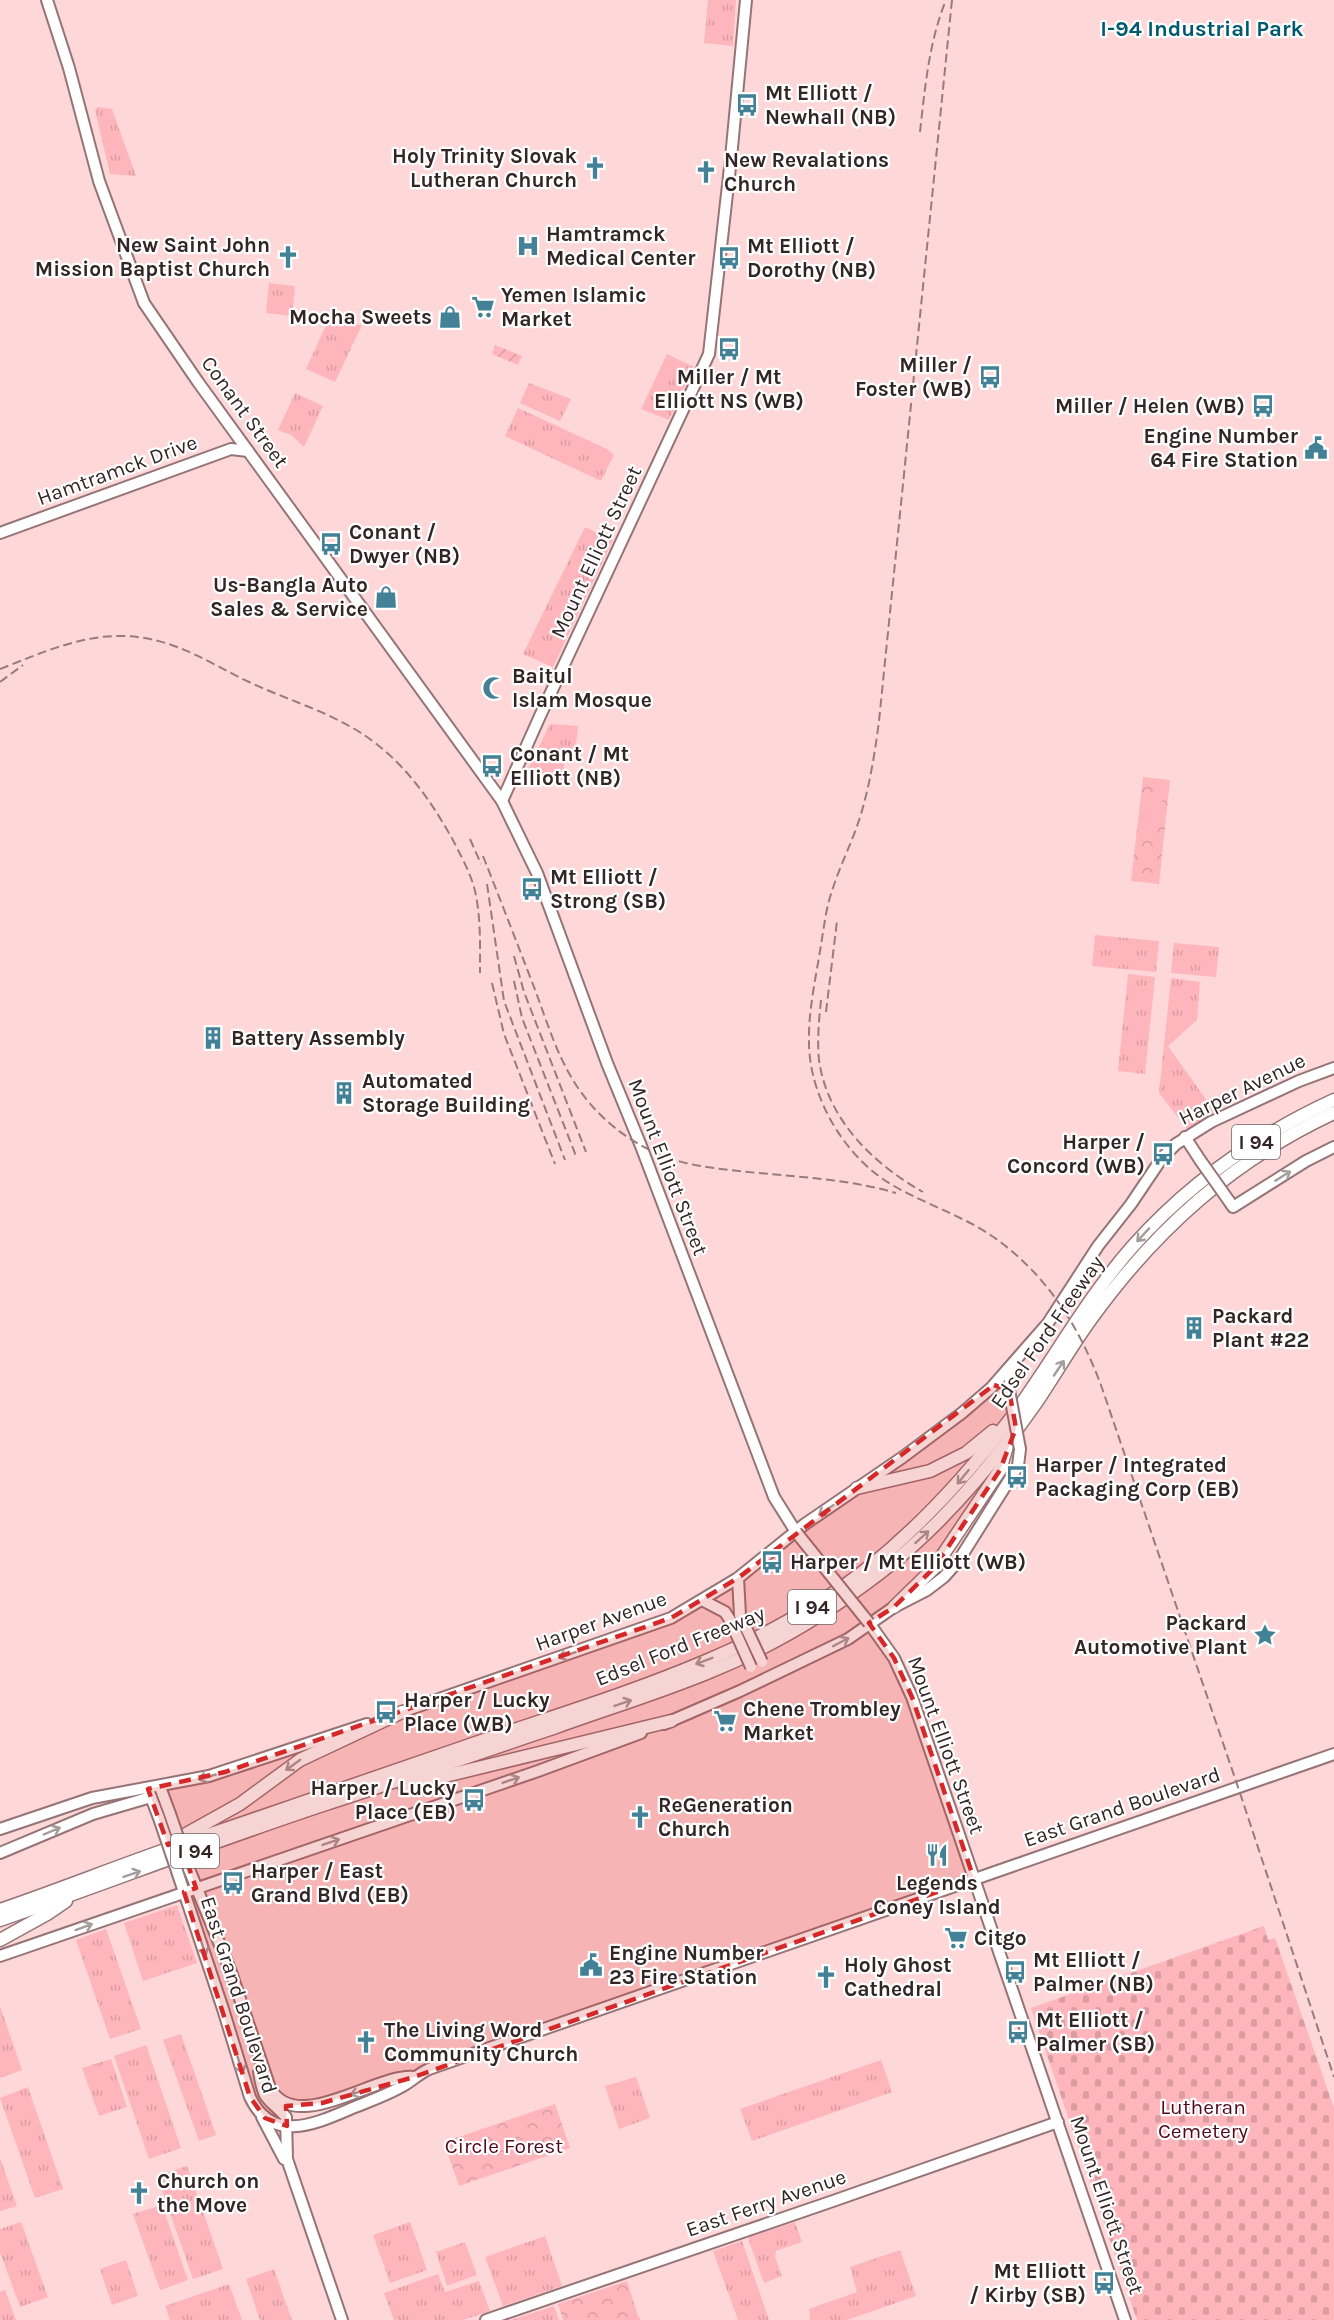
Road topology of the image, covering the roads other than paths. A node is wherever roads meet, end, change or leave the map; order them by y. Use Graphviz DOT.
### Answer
graph roads {
  1 [pos="47,0"];
  2 [pos="746,0"];
  3 [pos="248,451"];
  4 [pos="0,533"];
  5 [pos="502,801"];
  6 [pos="1334,1068"];
  7 [pos="1334,1101"];
  8 [pos="1334,1113"];
  9 [pos="1185,1137"];
  10 [pos="1334,1147"];
  11 [pos="1022,1354"];
  12 [pos="994,1385"];
  13 [pos="1009,1390"];
  14 [pos="1013,1415"];
  15 [pos="1009,1438"];
  16 [pos="857,1488"];
  17 [pos="796,1532"];
  18 [pos="738,1578"];
  19 [pos="702,1600"];
  20 [pos="894,1607"];
  21 [pos="735,1618"];
  22 [pos="869,1623"];
  23 [pos="777,1673"];
  24 [pos="739,1691"];
  25 [pos="402,1712"];
  26 [pos="671,1721"];
  27 [pos="1334,1754"];
  28 [pos="160,1787"];
  29 [pos="150,1793"];
  30 [pos="313,1808"];
  31 [pos="0,1829"];
  32 [pos="0,1853"];
  33 [pos="152,1855"];
  34 [pos="975,1879"];
  35 [pos="196,1888"];
  36 [pos="184,1892"];
  37 [pos="77,1893"];
  38 [pos="0,1910"];
  39 [pos="0,1920"];
  40 [pos="0,1940"];
  41 [pos="0,1956"];
  42 [pos="255,2048"];
  43 [pos="414,2077"];
  44 [pos="317,2104"];
  45 [pos="258,2112"];
  46 [pos="319,2122"];
  47 [pos="1058,2122"];
  48 [pos="287,2126"];
  49 [pos="290,2169"];
  50 [pos="342,2320"];
  51 [pos="486,2320"];
  52 [pos="1125,2320"];
  1 -- 3 [label="main road, Conant Street"];
  2 -- 5 [label="main road, Mount Elliott Street"];
  3 -- 4 [label="main road, Hamtramck Drive"];
  3 -- 5 [label="main road, Conant Street"];
  5 -- 17 [label="main road, Mount Elliott Street"];
  6 -- 9 [label="main road, Harper Avenue"];
  7 -- 14 [label="highway, Edsel Ford Freeway / I 94, one-way"];
  15 -- 8 [label="highway, Edsel Ford Freeway / I 94, one-way"];
  9 -- 10 [label="main road, one-way, bridge"];
  9 -- 11 [label="main road, Harper Avenue"];
  11 -- 12 [label="main road, Harper Avenue"];
  11 -- 13 [label="main road, Harper Avenue"];
  12 -- 13 [label="main road"];
  12 -- 16 [label="main road, Harper Avenue"];
  13 -- 20 [label="main road, Harper Avenue, bridge"];
  14 -- 16 [label="highway"];
  14 -- 33 [label="highway, Edsel Ford Freeway / I 94, one-way"];
  15 -- 20 [label="highway"];
  30 -- 15 [label="highway, Edsel Ford Freeway / I 94, one-way"];
  16 -- 17 [label="main road, Harper Avenue, one-way"];
  17 -- 18 [label="main road, Harper Avenue"];
  17 -- 22 [label="main road, Mount Elliott Street, bridge"];
  18 -- 19 [label="main road, Harper Avenue"];
  18 -- 21 [label="main road"];
  19 -- 21 [label="main road"];
  19 -- 25 [label="main road, Harper Avenue, one-way"];
  20 -- 22 [label="main road, Harper Avenue"];
  21 -- 23 [label="main road, bridge"];
  21 -- 24 [label="main road, bridge"];
  23 -- 22 [label="main road, Harper Avenue, one-way"];
  22 -- 34 [label="main road, Mount Elliott Street"];
  23 -- 24 [label="main road, Harper Avenue"];
  24 -- 26 [label="main road"];
  25 -- 28 [label="main road, Harper Avenue, one-way"];
  25 -- 33 [label="highway, one-way"];
  26 -- 30 [label="highway"];
  35 -- 26 [label="main road, one-way"];
  27 -- 34 [label="main road, East Grand Boulevard"];
  28 -- 29 [label="main road"];
  28 -- 35 [label="main road, East Grand Boulevard, bridge"];
  29 -- 31 [label="main road"];
  32 -- 29 [label="main road, one-way"];
  29 -- 36 [label="main road, East Grand Boulevard, bridge"];
  37 -- 30 [label="highway, Edsel Ford Freeway / I 94, one-way"];
  33 -- 38 [label="highway, Edsel Ford Freeway / I 94"];
  34 -- 43 [label="main road, East Grand Boulevard"];
  34 -- 47 [label="main road, Mount Elliott Street"];
  35 -- 36 [label="main road"];
  35 -- 42 [label="main road, East Grand Boulevard"];
  41 -- 36 [label="main road, one-way"];
  36 -- 45 [label="main road, East Grand Boulevard, one-way"];
  37 -- 39 [label="highway, Edsel Ford Freeway / I 94"];
  37 -- 40 [label="highway"];
  42 -- 44 [label="main road, East Grand Boulevard"];
  42 -- 48 [label="main road"];
  43 -- 44 [label="main road, East Grand Boulevard, one-way"];
  43 -- 46 [label="main road, East Grand Boulevard"];
  44 -- 46 [label="main road"];
  45 -- 48 [label="main road, East Grand Boulevard"];
  45 -- 49 [label="main road"];
  46 -- 48 [label="main road, East Grand Boulevard"];
  47 -- 51 [label="main road, East Ferry Avenue"];
  47 -- 52 [label="main road, Mount Elliott Street"];
  48 -- 49 [label="main road"];
  49 -- 50 [label="main road"];
}
